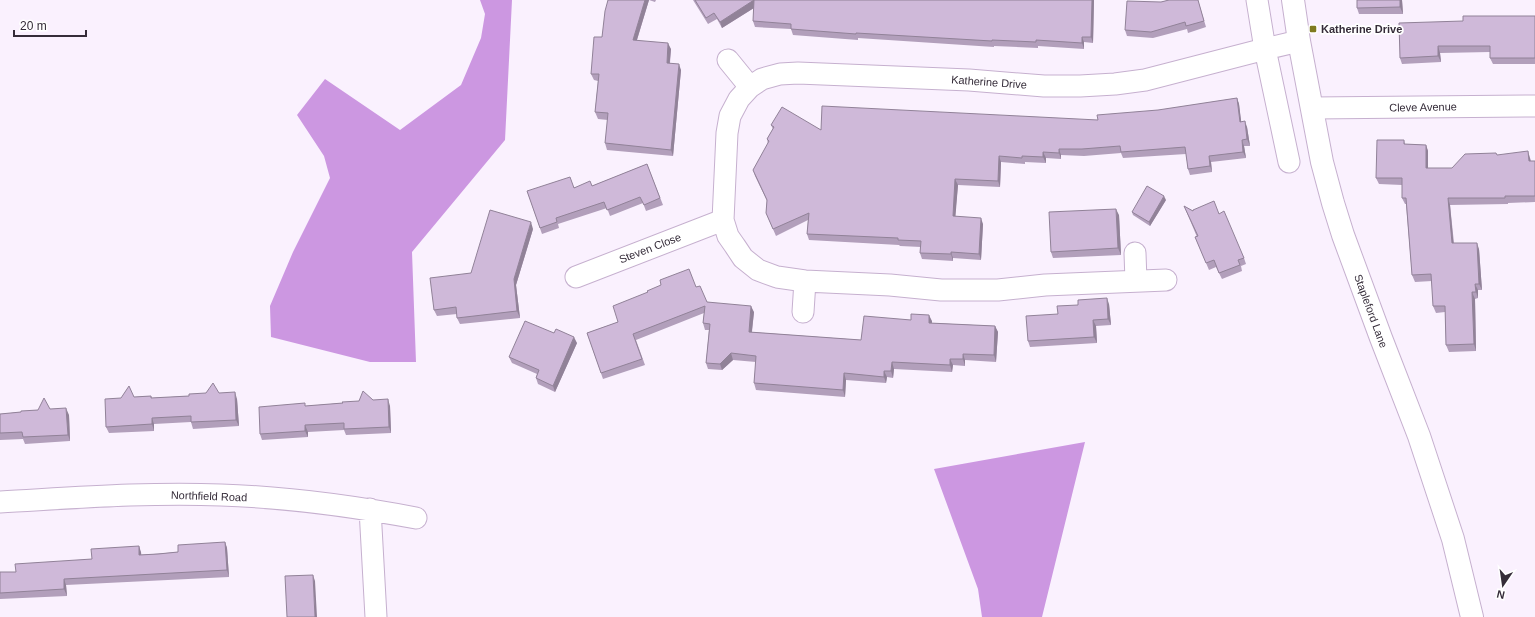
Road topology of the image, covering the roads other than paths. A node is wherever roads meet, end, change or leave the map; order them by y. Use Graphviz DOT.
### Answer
graph roads {
  1 [pos="1257,0"];
  2 [pos="1293,0"];
  3 [pos="1299,41"];
  4 [pos="1265,49"];
  5 [pos="728,60"];
  6 [pos="750,87"];
  7 [pos="1535,106"];
  8 [pos="1312,108"];
  9 [pos="1288,162"];
  10 [pos="723,220"];
  11 [pos="1135,253"];
  12 [pos="576,277"];
  13 [pos="1166,280"];
  14 [pos="804,281"];
  15 [pos="1136,282"];
  16 [pos="803,312"];
  17 [pos="0,502"];
  18 [pos="370,509"];
  19 [pos="416,518"];
  20 [pos="376,617"];
  21 [pos="1472,617"];
  1 -- 4 [label="street"];
  2 -- 3 [label="main road, Stapleford Lane"];
  3 -- 4 [label="street, Katherine Drive"];
  3 -- 8 [label="main road, Stapleford Lane"];
  4 -- 6 [label="street, Katherine Drive"];
  4 -- 9 [label="street"];
  5 -- 6 [label="street"];
  6 -- 10 [label="street, Katherine Drive"];
  7 -- 8 [label="street, Cleve Avenue"];
  8 -- 21 [label="main road, Stapleford Lane"];
  10 -- 12 [label="street, Steven Close"];
  10 -- 14 [label="street, Katherine Drive"];
  11 -- 15 [label="street"];
  13 -- 15 [label="street, Katherine Drive"];
  14 -- 15 [label="street, Katherine Drive"];
  14 -- 16 [label="street"];
  17 -- 18 [label="street, Northfield Road"];
  18 -- 19 [label="street, Northfield Road"];
  18 -- 20 [label="street"];
}
